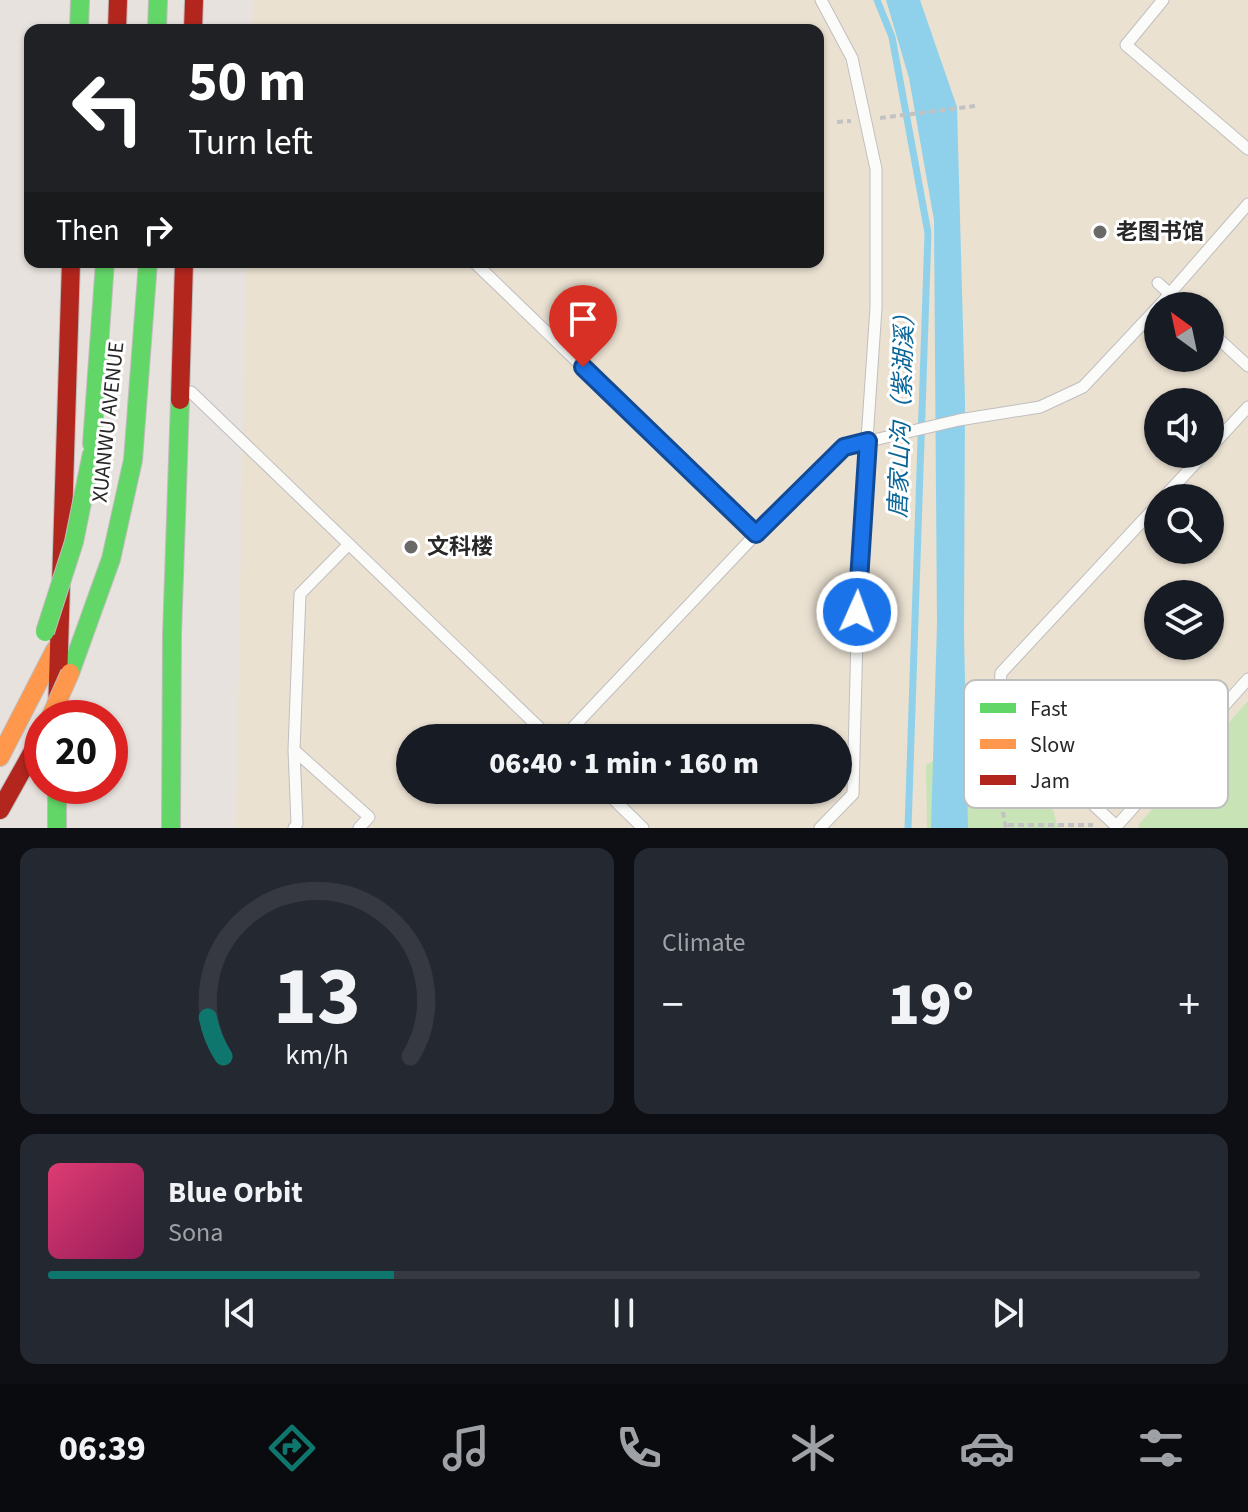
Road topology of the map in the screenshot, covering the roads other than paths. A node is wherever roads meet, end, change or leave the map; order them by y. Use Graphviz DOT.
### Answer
graph roads {
  1 [pos="80,0"];
  2 [pos="118,0"];
  3 [pos="158,0"];
  4 [pos="194,0"];
  5 [pos="821,0"];
  6 [pos="1163,0"];
  7 [pos="79,24"];
  8 [pos="117,24"];
  9 [pos="157,24"];
  10 [pos="193,24"];
  11 [pos="1248,149"];
  12 [pos="1248,204"];
  13 [pos="71,268"];
  14 [pos="105,268"];
  15 [pos="148,268"];
  16 [pos="184,268"];
  17 [pos="480,268"];
  18 [pos="1158,283"];
  19 [pos="1168,292"];
  20 [pos="1172,292"];
  21 [pos="1144,323"];
  22 [pos="1224,344"];
  23 [pos="1248,366"];
  24 [pos="179,380"];
  25 [pos="1248,407"];
  26 [pos="1224,433"];
  27 [pos="868,441"];
  28 [pos="1191,468"];
  29 [pos="1176,484"];
  30 [pos="1144,519"];
  31 [pos="756,534"];
  32 [pos="349,544"];
  33 [pos="58,646"];
  34 [pos="1248,679"];
  35 [pos="1000,680"];
  36 [pos="57,700"];
  37 [pos="58,700"];
  38 [pos="1228,701"];
  39 [pos="535,724"];
  40 [pos="576,724"];
  41 [pos="0,743"];
  42 [pos="294,750"];
  43 [pos="0,757"];
  44 [pos="24,767"];
  45 [pos="57,804"];
  46 [pos="618,804"];
  47 [pos="1095,808"];
  48 [pos="1132,808"];
  49 [pos="0,810"];
  50 [pos="1115,827"];
  51 [pos="57,828"];
  52 [pos="171,828"];
  53 [pos="294,828"];
  54 [pos="359,828"];
  55 [pos="643,828"];
  56 [pos="820,828"];
  1 -- 7 [label="highway"];
  2 -- 8 [label="highway"];
  3 -- 9 [label="highway"];
  4 -- 10 [label="highway"];
  5 -- 27 [label="lane"];
  6 -- 11 [label="lane"];
  12 -- 20 [label="lane"];
  13 -- 33 [label="highway"];
  14 -- 41 [label="highway, XUANWU AVENUE, bridge"];
  15 -- 37 [label="highway, XUANWU AVENUE, bridge"];
  16 -- 24 [label="highway"];
  17 -- 31 [label="lane"];
  18 -- 19 [label="lane"];
  21 -- 27 [label="lane"];
  22 -- 23 [label="lane"];
  24 -- 32 [label="lane"];
  24 -- 52 [label="highway"];
  25 -- 26 [label="lane"];
  27 -- 31 [label="lane"];
  27 -- 56 [label="lane"];
  28 -- 29 [label="lane"];
  30 -- 35 [label="lane"];
  31 -- 40 [label="lane"];
  32 -- 39 [label="lane"];
  32 -- 42 [label="lane"];
  33 -- 36 [label="highway"];
  33 -- 43 [label="highway"];
  34 -- 38 [label="lane"];
  42 -- 53 [label="lane"];
  42 -- 54 [label="lane"];
  44 -- 49 [label="highway"];
  45 -- 51 [label="highway"];
  46 -- 55 [label="lane"];
  47 -- 50 [label="lane"];
  48 -- 50 [label="lane"];
}
